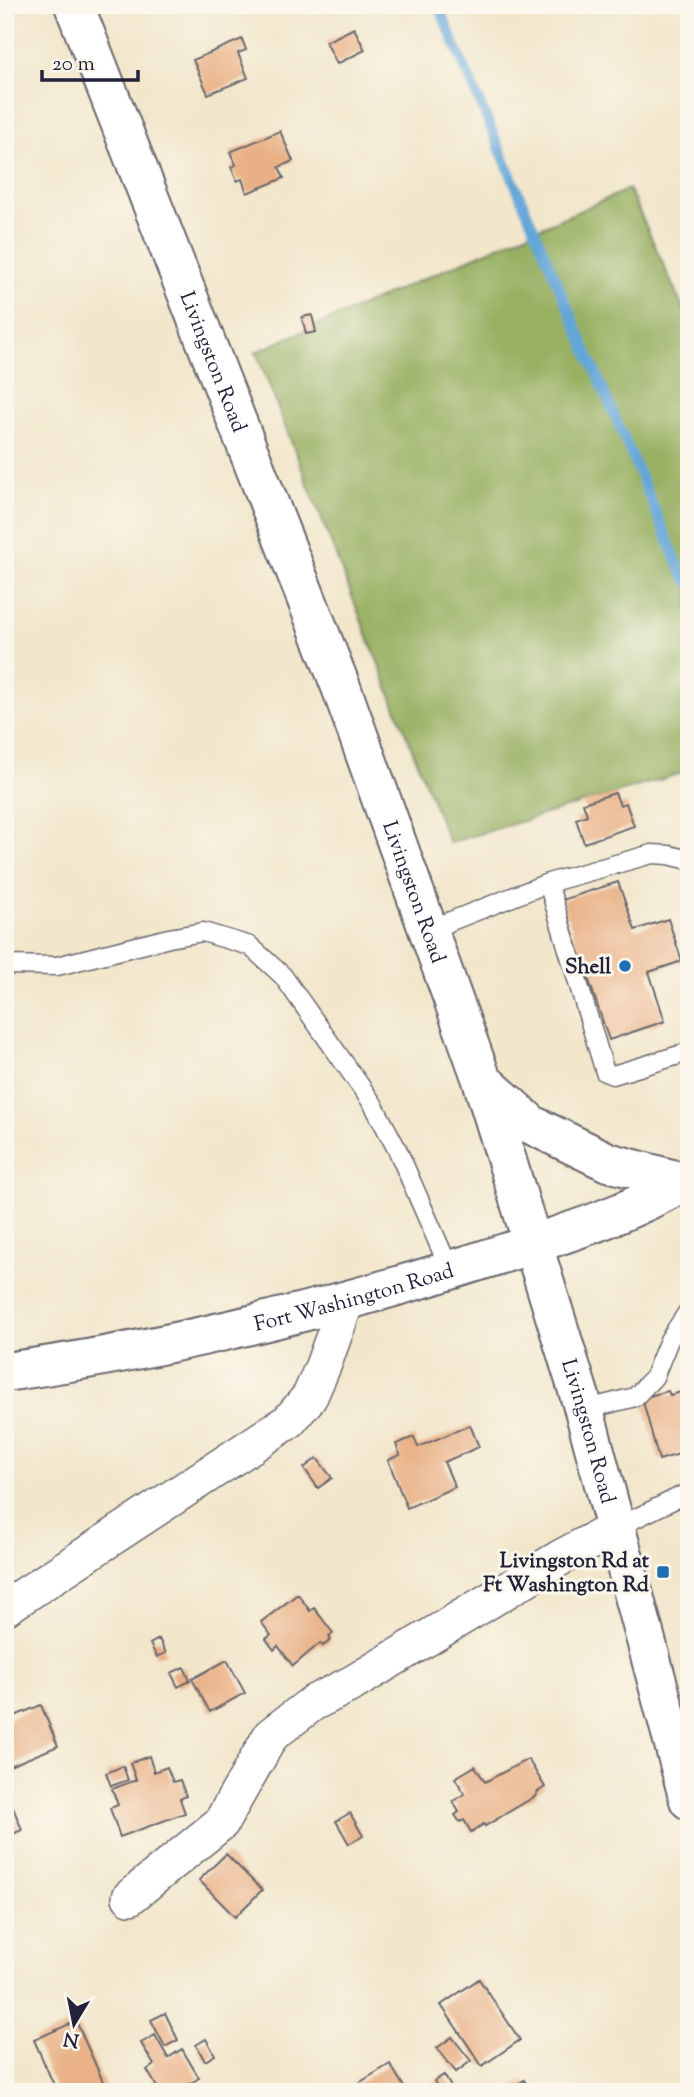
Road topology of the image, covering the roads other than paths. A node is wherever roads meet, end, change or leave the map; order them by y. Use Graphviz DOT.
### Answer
graph roads {
  1 [pos="74,5"];
  2 [pos="689,860"];
  3 [pos="548,883"];
  4 [pos="428,930"];
  5 [pos="5,965"];
  6 [pos="689,1052"];
  7 [pos="482,1080"];
  8 [pos="686,1180"];
  9 [pos="533,1244"];
  10 [pos="450,1270"];
  11 [pos="346,1302"];
  12 [pos="689,1310"];
  13 [pos="5,1372"];
  14 [pos="584,1410"];
  15 [pos="689,1492"];
  16 [pos="616,1528"];
  17 [pos="5,1608"];
  18 [pos="689,1800"];
  19 [pos="130,1897"];
  1 -- 4 [label="main road, Livingston Road"];
  2 -- 3 [label="lane"];
  3 -- 4 [label="lane"];
  3 -- 6 [label="lane"];
  4 -- 7 [label="main road, Livingston Road"];
  5 -- 10 [label="lane"];
  7 -- 8 [label="main road"];
  7 -- 9 [label="main road, Livingston Road"];
  8 -- 9 [label="main road, Fort Washington Road"];
  9 -- 10 [label="main road, Fort Washington Road"];
  9 -- 14 [label="main road, Livingston Road"];
  10 -- 11 [label="main road, Fort Washington Road"];
  11 -- 13 [label="main road, Fort Washington Road"];
  11 -- 17 [label="street"];
  12 -- 14 [label="lane"];
  14 -- 16 [label="main road, Livingston Road"];
  15 -- 16 [label="lane"];
  16 -- 18 [label="main road, Livingston Road"];
  16 -- 19 [label="street"];
}
